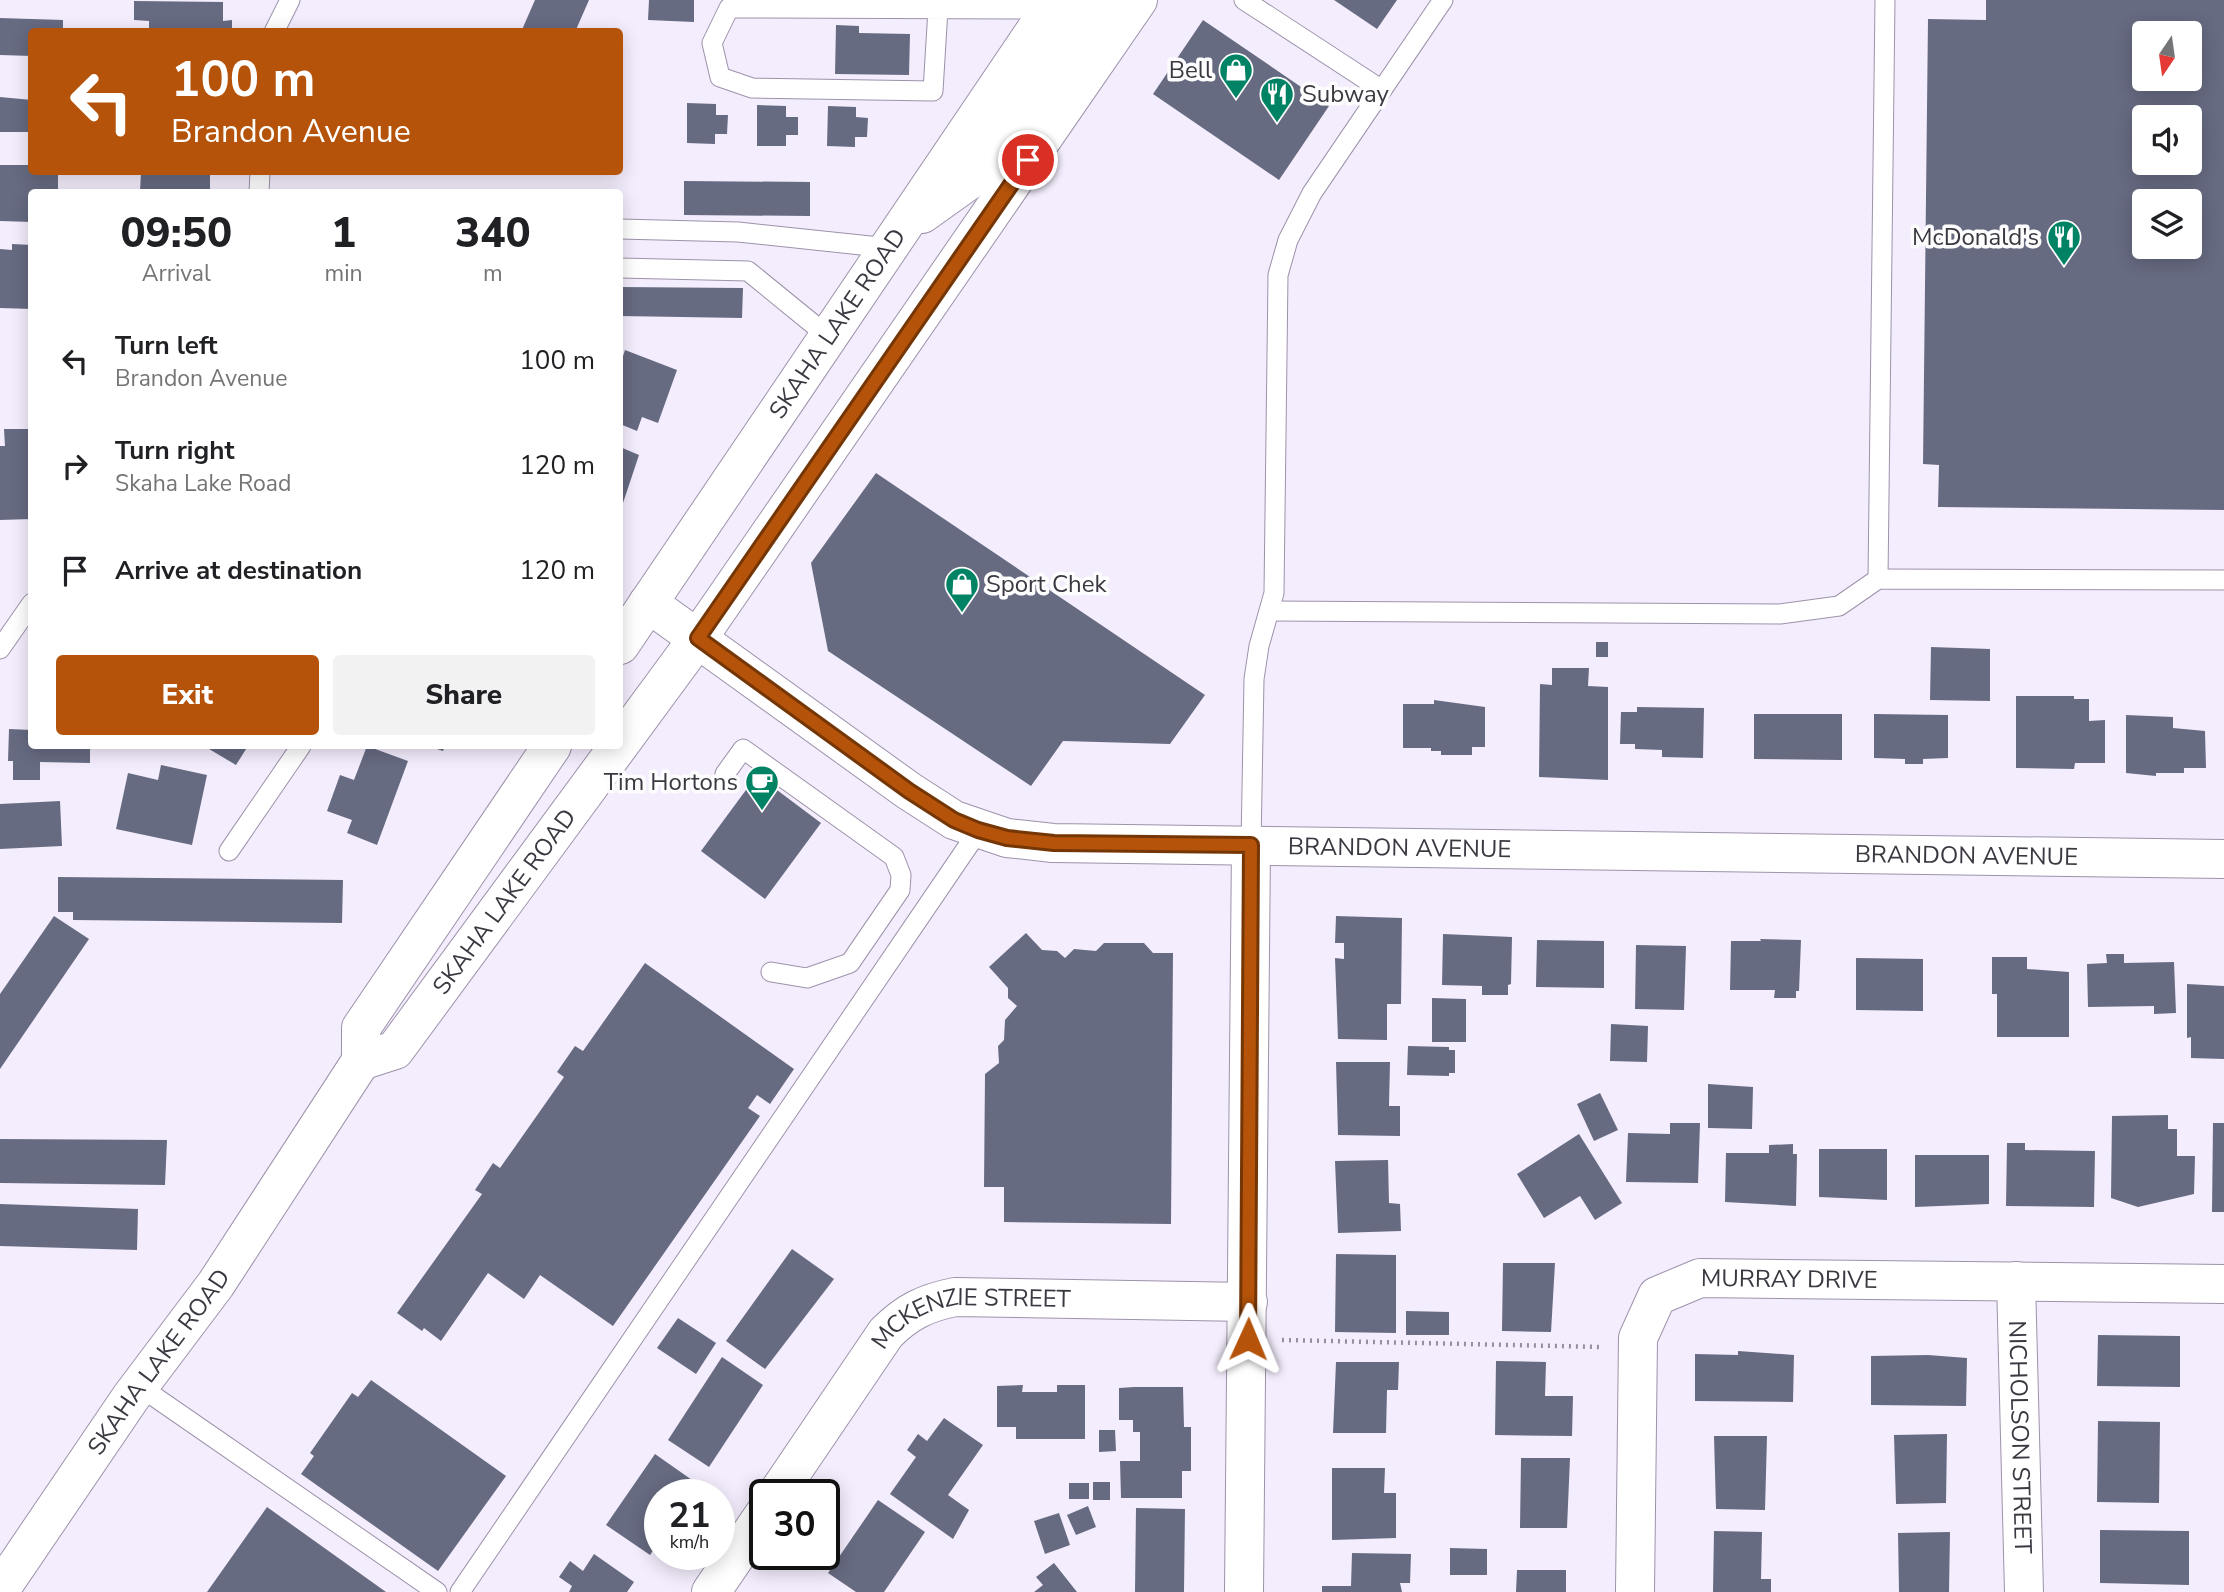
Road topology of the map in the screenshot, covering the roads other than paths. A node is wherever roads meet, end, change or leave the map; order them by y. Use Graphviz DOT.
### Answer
graph roads {
  1 [pos="290,0"];
  2 [pos="1096,0"];
  3 [pos="1138,0"];
  4 [pos="1244,0"];
  5 [pos="1443,0"];
  6 [pos="1885,0"];
  7 [pos="1053,4"];
  8 [pos="938,9"];
  9 [pos="276,28"];
  10 [pos="1382,90"];
  11 [pos="623,229"];
  12 [pos="895,238"];
  13 [pos="623,268"];
  14 [pos="829,337"];
  15 [pos="1878,579"];
  16 [pos="2224,580"];
  17 [pos="648,603"];
  18 [pos="28,609"];
  19 [pos="1270,611"];
  20 [pos="698,638"];
  21 [pos="623,640"];
  22 [pos="0,649"];
  23 [pos="623,740"];
  24 [pos="299,749"];
  25 [pos="550,749"];
  26 [pos="616,749"];
  27 [pos="725,774"];
  28 [pos="978,830"];
  29 [pos="1251,845"];
  30 [pos="229,851"];
  31 [pos="2224,859"];
  32 [pos="771,972"];
  33 [pos="361,1061"];
  34 [pos="2016,1282"];
  35 [pos="2224,1284"];
  36 [pos="1248,1321"];
  37 [pos="139,1386"];
  38 [pos="787,1479"];
  39 [pos="749,1536"];
  40 [pos="0,1590"];
  41 [pos="438,1592"];
  42 [pos="460,1592"];
  43 [pos="711,1592"];
  44 [pos="1244,1592"];
  45 [pos="1635,1592"];
  46 [pos="2024,1592"];
  1 -- 9 [label="lane"];
  2 -- 12 [label="street"];
  3 -- 20 [label="street, SKAHA LAKE ROAD"];
  4 -- 10 [label="lane"];
  5 -- 10 [label="lane"];
  6 -- 15 [label="lane"];
  7 -- 8 [label="lane"];
  7 -- 12 [label="street, SKAHA LAKE ROAD"];
  8 -- 8 [label="lane"];
  10 -- 19 [label="lane"];
  11 -- 12 [label="lane"];
  12 -- 14 [label="street, SKAHA LAKE ROAD"];
  13 -- 14 [label="lane"];
  14 -- 17 [label="street, SKAHA LAKE ROAD"];
  15 -- 16 [label="lane"];
  15 -- 19 [label="lane"];
  17 -- 20 [label="street, BRANDON AVENUE"];
  17 -- 21 [label="street, SKAHA LAKE ROAD"];
  18 -- 22 [label="lane"];
  19 -- 29 [label="lane"];
  20 -- 23 [label="street, SKAHA LAKE ROAD"];
  20 -- 28 [label="street, BRANDON AVENUE"];
  24 -- 30 [label="lane"];
  25 -- 33 [label="street, SKAHA LAKE ROAD"];
  26 -- 33 [label="street, SKAHA LAKE ROAD"];
  27 -- 32 [label="lane"];
  28 -- 29 [label="street, BRANDON AVENUE"];
  28 -- 42 [label="lane"];
  29 -- 31 [label="street, BRANDON AVENUE"];
  29 -- 36 [label="street"];
  33 -- 37 [label="street, SKAHA LAKE ROAD"];
  34 -- 35 [label="street, MURRAY DRIVE"];
  34 -- 45 [label="street, MURRAY DRIVE"];
  34 -- 46 [label="street, NICHOLSON STREET"];
  36 -- 38 [label="street, MCKENZIE STREET"];
  36 -- 44 [label="street"];
  37 -- 40 [label="street, SKAHA LAKE ROAD"];
  37 -- 41 [label="lane"];
  39 -- 43 [label="street"];
}
